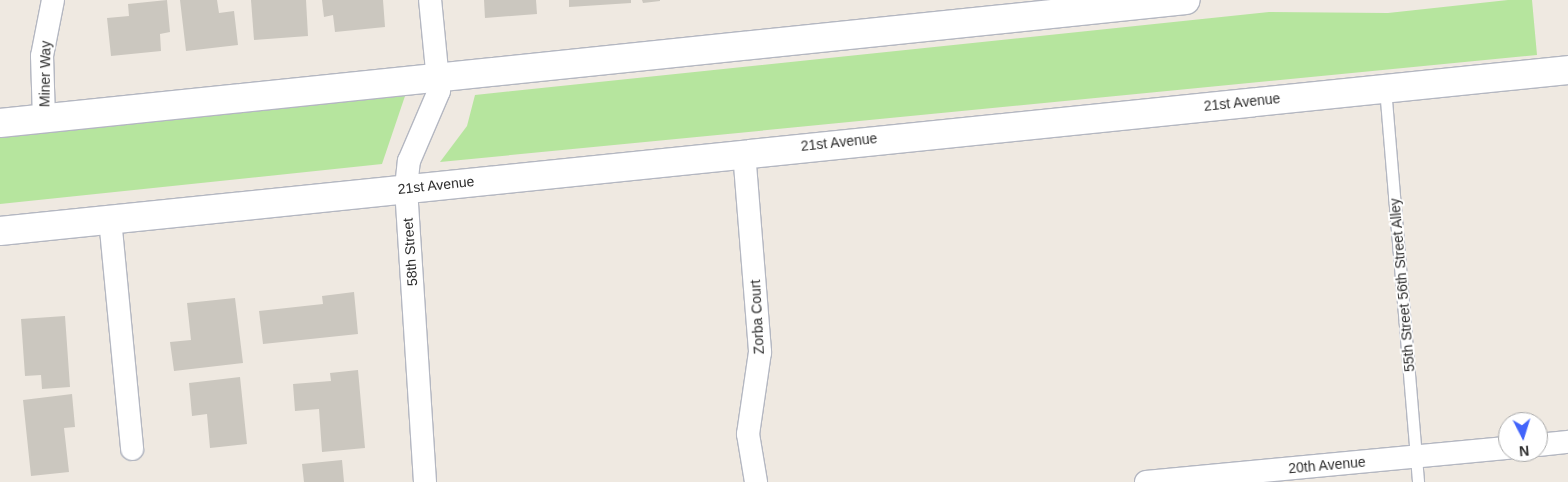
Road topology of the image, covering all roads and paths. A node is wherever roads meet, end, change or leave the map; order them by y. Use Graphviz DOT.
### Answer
graph roads {
  1 [pos="52,0"];
  2 [pos="430,0"];
  3 [pos="1186,0"];
  4 [pos="1568,70"];
  5 [pos="439,80"];
  6 [pos="1385,88"];
  7 [pos="44,119"];
  8 [pos="0,123"];
  9 [pos="744,152"];
  10 [pos="406,188"];
  11 [pos="110,219"];
  12 [pos="0,231"];
  13 [pos="1568,442"];
  14 [pos="1548,444"];
  15 [pos="132,449"];
  16 [pos="1498,449"];
  17 [pos="1416,456"];
  18 [pos="425,482"];
  19 [pos="756,482"];
  20 [pos="1146,482"];
  21 [pos="1418,482"];
  1 -- 7 [label="street, Miner Way"];
  2 -- 5 [label="street, 58th Street"];
  3 -- 5 [label="street"];
  4 -- 6 [label="street, 21st Avenue"];
  5 -- 7 [label="street"];
  5 -- 10 [label="street, 58th Street"];
  6 -- 9 [label="street, 21st Avenue"];
  6 -- 17 [label="lane, 55th Street 56th Street Alley"];
  7 -- 8 [label="street"];
  9 -- 10 [label="street, 21st Avenue"];
  9 -- 19 [label="street, Zorba Court"];
  10 -- 11 [label="street, 21st Avenue"];
  10 -- 18 [label="street, 58th Street"];
  11 -- 12 [label="street, 21st Avenue"];
  11 -- 15 [label="street"];
  13 -- 14 [label="street"];
  16 -- 17 [label="street, 20th Avenue"];
  17 -- 20 [label="street, 20th Avenue"];
  17 -- 21 [label="lane, 55th Street 56th Street Alley"];
}
